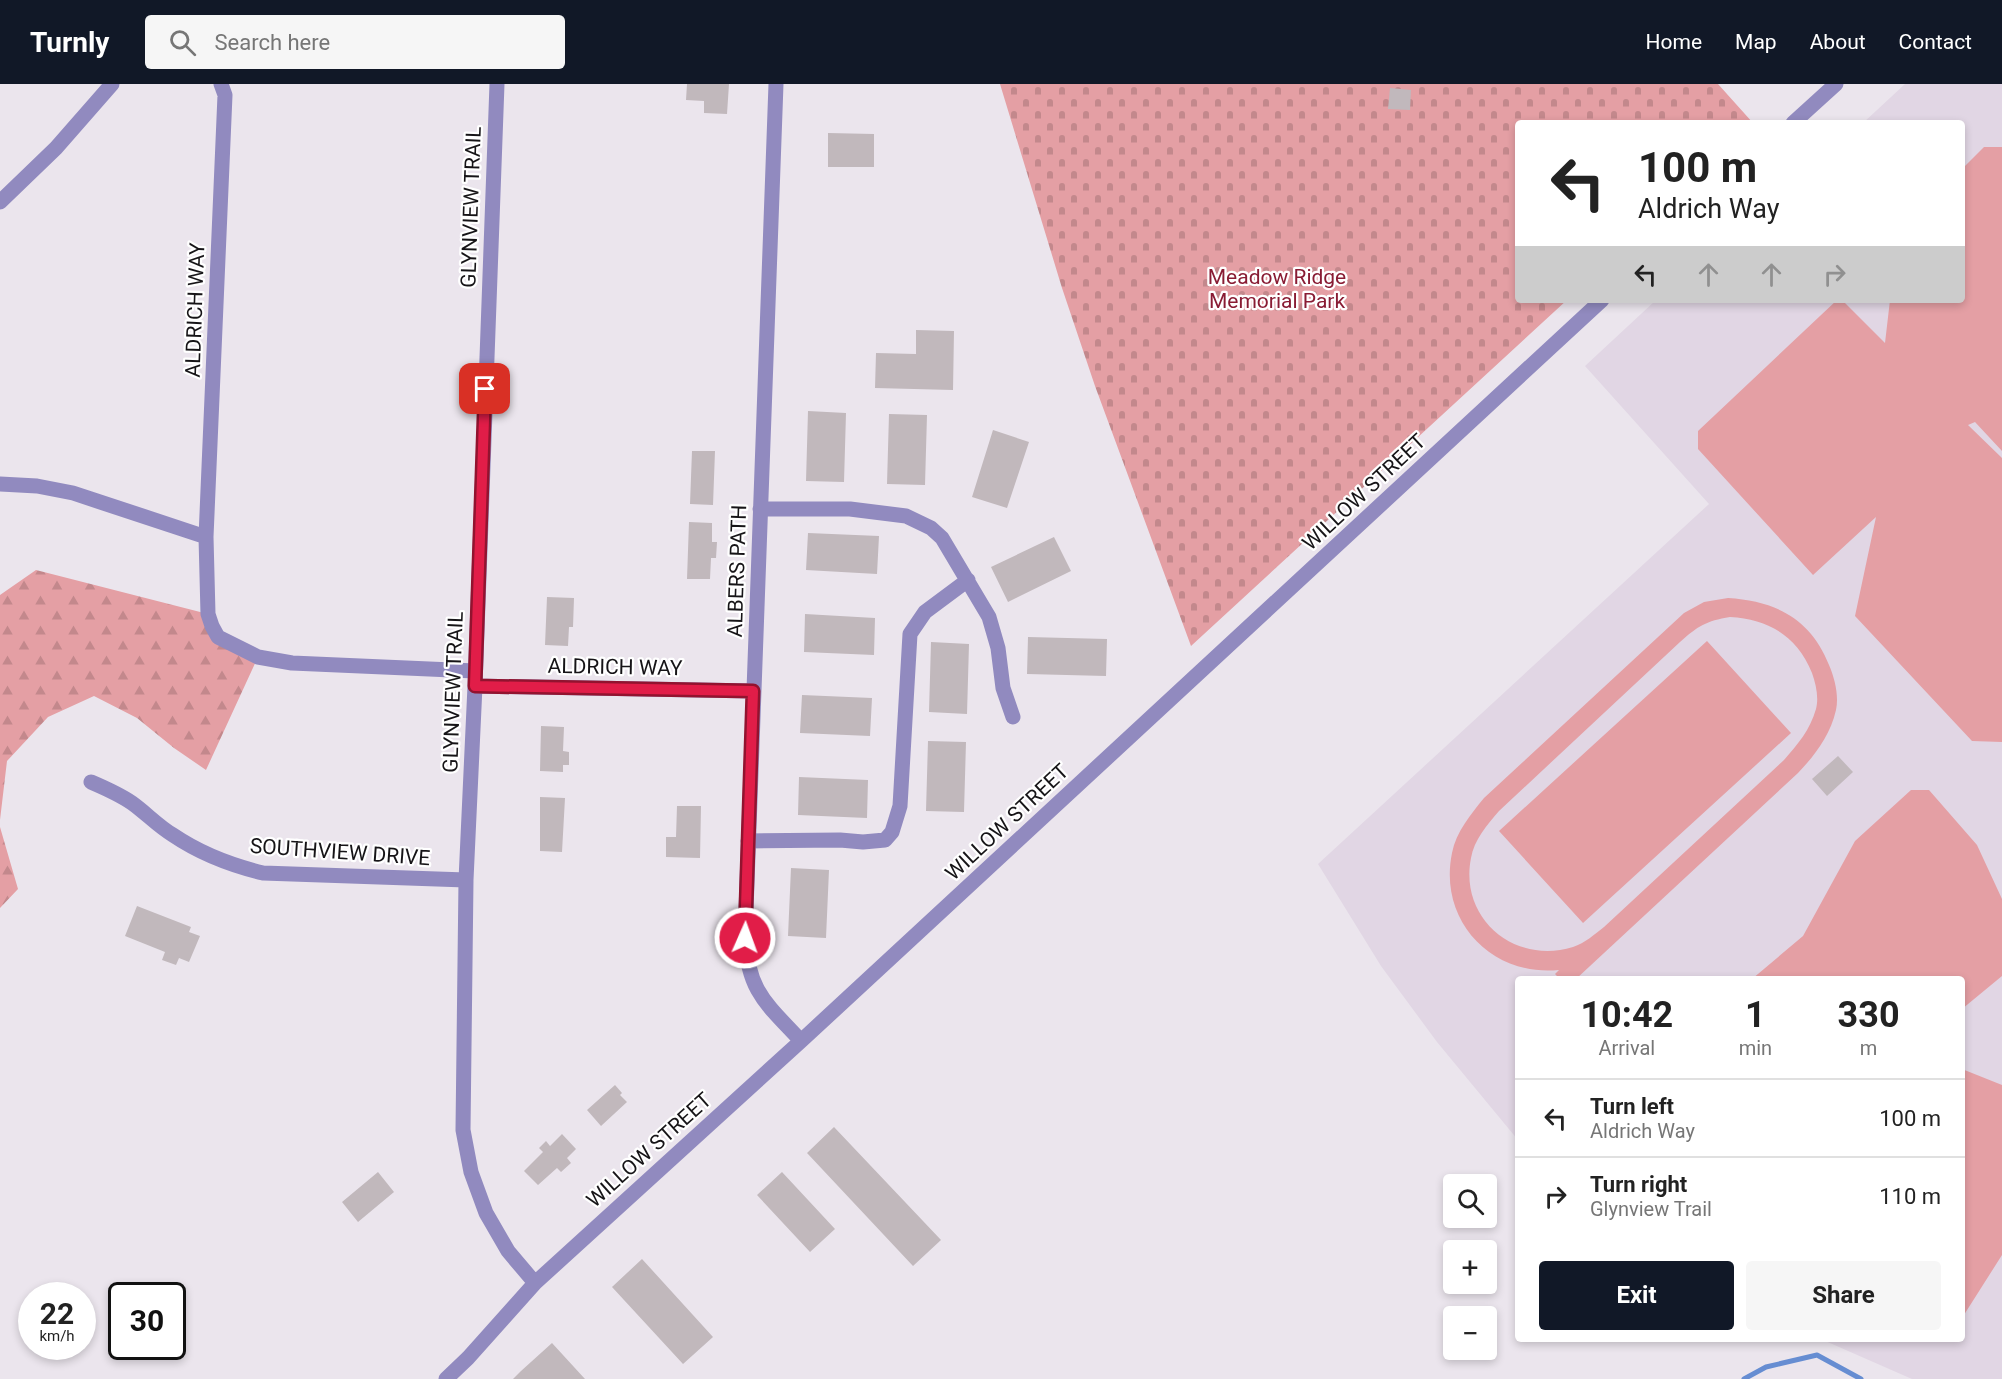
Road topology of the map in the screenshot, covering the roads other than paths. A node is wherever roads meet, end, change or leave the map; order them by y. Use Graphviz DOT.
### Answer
graph roads {
  1 [pos="112,84"];
  2 [pos="221,84"];
  3 [pos="497,84"];
  4 [pos="776,84"];
  5 [pos="1836,84"];
  6 [pos="1796,120"];
  7 [pos="0,202"];
  8 [pos="1599,303"];
  9 [pos="0,484"];
  10 [pos="760,509"];
  11 [pos="206,537"];
  12 [pos="968,580"];
  13 [pos="475,678"];
  14 [pos="753,691"];
  15 [pos="1013,717"];
  16 [pos="91,782"];
  17 [pos="748,841"];
  18 [pos="466,880"];
  19 [pos="801,1041"];
  20 [pos="535,1283"];
  21 [pos="446,1379"];
  1 -- 7 [label="street"];
  2 -- 11 [label="street, ALDRICH WAY"];
  3 -- 13 [label="street, GLYNVIEW TRAIL"];
  4 -- 10 [label="street, ALBERS PATH"];
  5 -- 6 [label="street"];
  8 -- 19 [label="street, WILLOW STREET"];
  9 -- 11 [label="street"];
  10 -- 12 [label="street"];
  10 -- 14 [label="street, ALBERS PATH"];
  11 -- 13 [label="street, ALDRICH WAY"];
  12 -- 15 [label="street"];
  12 -- 17 [label="street"];
  13 -- 14 [label="street, ALDRICH WAY"];
  13 -- 18 [label="street, GLYNVIEW TRAIL"];
  14 -- 17 [label="street, ALBERS PATH"];
  16 -- 18 [label="street, SOUTHVIEW DRIVE"];
  17 -- 19 [label="street, ALBERS PATH"];
  18 -- 20 [label="street, GLYNVIEW TRAIL"];
  19 -- 20 [label="street, WILLOW STREET"];
  20 -- 21 [label="street, WILLOW STREET"];
}
